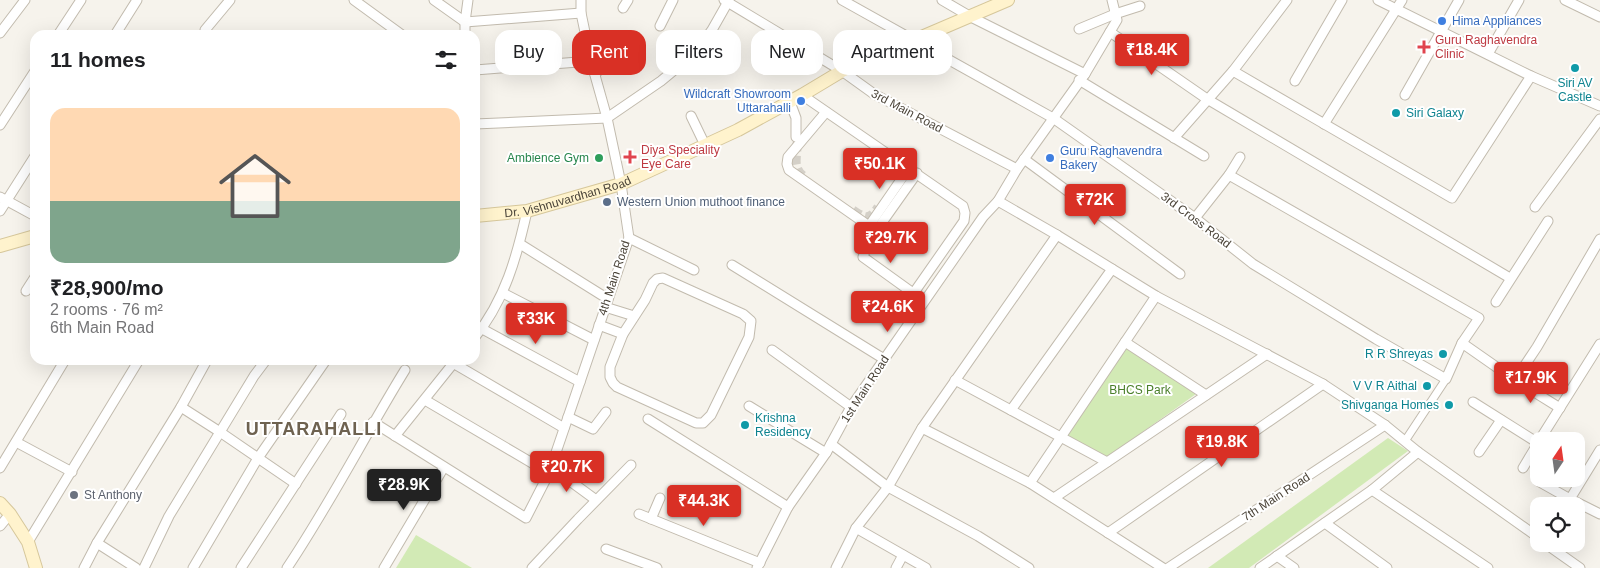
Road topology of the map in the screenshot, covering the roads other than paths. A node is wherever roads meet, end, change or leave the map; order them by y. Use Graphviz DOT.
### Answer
graph roads {
  1 [pos="25,0"];
  2 [pos="81,0"];
  3 [pos="137,0"];
  4 [pos="230,0"];
  5 [pos="354,0"];
  6 [pos="434,0"];
  7 [pos="468,0"];
  8 [pos="581,0"];
  9 [pos="673,0"];
  10 [pos="842,0"];
  11 [pos="942,0"];
  12 [pos="1008,0"];
  13 [pos="1112,0"];
  14 [pos="1287,0"];
  15 [pos="1342,0"];
  16 [pos="1378,0"];
  17 [pos="1402,0"];
  18 [pos="1459,0"];
  19 [pos="1519,0"];
  20 [pos="1565,0"];
  21 [pos="727,1"];
  22 [pos="1140,6"];
  23 [pos="1397,9"];
  24 [pos="581,13"];
  25 [pos="1115,14"];
  26 [pos="971,17"];
  27 [pos="1600,17"];
  28 [pos="465,22"];
  29 [pos="660,26"];
  30 [pos="1079,29"];
  31 [pos="61,30"];
  32 [pos="118,30"];
  33 [pos="205,30"];
  34 [pos="395,30"];
  35 [pos="465,30"];
  36 [pos="585,30"];
  37 [pos="894,30"];
  38 [pos="938,30"];
  39 [pos="1442,31"];
  40 [pos="1110,32"];
  41 [pos="0,33"];
  42 [pos="1488,54"];
  43 [pos="572,62"];
  44 [pos="952,62"];
  45 [pos="833,66"];
  46 [pos="480,70"];
  47 [pos="1233,71"];
  48 [pos="595,75"];
  49 [pos="835,75"];
  50 [pos="848,75"];
  51 [pos="1531,76"];
  52 [pos="1082,77"];
  53 [pos="30,79"];
  54 [pos="1295,81"];
  55 [pos="1406,95"];
  56 [pos="796,99"];
  57 [pos="1207,99"];
  58 [pos="1600,106"];
  59 [pos="826,112"];
  60 [pos="691,116"];
  61 [pos="607,118"];
  62 [pos="1053,118"];
  63 [pos="1600,119"];
  64 [pos="480,124"];
  65 [pos="1324,124"];
  66 [pos="0,125"];
  67 [pos="796,137"];
  68 [pos="1174,138"];
  69 [pos="705,145"];
  70 [pos="1204,156"];
  71 [pos="1240,157"];
  72 [pos="1024,159"];
  73 [pos="30,163"];
  74 [pos="1017,169"];
  75 [pos="913,170"];
  76 [pos="1229,175"];
  77 [pos="621,184"];
  78 [pos="3,199"];
  79 [pos="998,202"];
  80 [pos="1535,207"];
  81 [pos="0,211"];
  82 [pos="527,211"];
  83 [pos="30,213"];
  84 [pos="480,216"];
  85 [pos="1196,218"];
  86 [pos="1548,220"];
  87 [pos="869,226"];
  88 [pos="1057,235"];
  89 [pos="30,237"];
  90 [pos="629,238"];
  91 [pos="870,239"];
  92 [pos="1600,239"];
  93 [pos="520,244"];
  94 [pos="0,246"];
  95 [pos="732,265"];
  96 [pos="1112,269"];
  97 [pos="694,270"];
  98 [pos="1180,274"];
  99 [pos="1510,278"];
  100 [pos="30,285"];
  101 [pos="26,291"];
  102 [pos="503,293"];
  103 [pos="914,294"];
  104 [pos="1156,296"];
  105 [pos="924,301"];
  106 [pos="1496,302"];
  107 [pos="606,303"];
  108 [pos="634,316"];
  109 [pos="480,324"];
  110 [pos="599,325"];
  111 [pos="480,328"];
  112 [pos="623,334"];
  113 [pos="594,340"];
  114 [pos="1125,342"];
  115 [pos="1462,343"];
  116 [pos="1600,344"];
  117 [pos="772,350"];
  118 [pos="1267,354"];
  119 [pos="884,359"];
  120 [pos="62,365"];
  121 [pos="135,365"];
  122 [pos="204,365"];
  123 [pos="263,365"];
  124 [pos="323,365"];
  125 [pos="453,365"];
  126 [pos="460,365"];
  127 [pos="405,370"];
  128 [pos="1446,379"];
  129 [pos="955,380"];
  130 [pos="1515,380"];
  131 [pos="580,382"];
  132 [pos="1323,384"];
  133 [pos="1206,395"];
  134 [pos="425,400"];
  135 [pos="1473,402"];
  136 [pos="749,406"];
  137 [pos="180,407"];
  138 [pos="851,407"];
  139 [pos="1560,408"];
  140 [pos="1011,410"];
  141 [pos="606,412"];
  142 [pos="341,414"];
  143 [pos="568,417"];
  144 [pos="648,419"];
  145 [pos="1501,420"];
  146 [pos="373,422"];
  147 [pos="1385,425"];
  148 [pos="564,428"];
  149 [pos="922,428"];
  150 [pos="220,432"];
  151 [pos="1545,432"];
  152 [pos="396,436"];
  153 [pos="1530,437"];
  154 [pos="1061,438"];
  155 [pos="1405,441"];
  156 [pos="16,442"];
  157 [pos="831,444"];
  158 [pos="1600,450"];
  159 [pos="1418,452"];
  160 [pos="1479,452"];
  161 [pos="826,453"];
  162 [pos="1530,457"];
  163 [pos="258,458"];
  164 [pos="1107,462"];
  165 [pos="631,465"];
  166 [pos="444,467"];
  167 [pos="0,468"];
  168 [pos="1523,468"];
  169 [pos="550,470"];
  170 [pos="72,472"];
  171 [pos="1030,483"];
  172 [pos="296,484"];
  173 [pos="888,486"];
  174 [pos="1550,488"];
  175 [pos="1372,490"];
  176 [pos="1566,497"];
  177 [pos="1571,497"];
  178 [pos="660,498"];
  179 [pos="1054,498"];
  180 [pos="596,500"];
  181 [pos="0,503"];
  182 [pos="1585,506"];
  183 [pos="788,507"];
  184 [pos="10,514"];
  185 [pos="639,514"];
  186 [pos="1600,514"];
  187 [pos="651,519"];
  188 [pos="1324,523"];
  189 [pos="0,526"];
  190 [pos="856,528"];
  191 [pos="1530,532"];
  192 [pos="1108,533"];
  193 [pos="28,542"];
  194 [pos="97,542"];
  195 [pos="606,550"];
  196 [pos="1557,552"];
  197 [pos="902,555"];
  198 [pos="1277,556"];
  199 [pos="759,565"];
  200 [pos="36,568"];
  201 [pos="84,568"];
  202 [pos="136,568"];
  203 [pos="144,568"];
  204 [pos="193,568"];
  205 [pos="241,568"];
  206 [pos="287,568"];
  207 [pos="384,568"];
  208 [pos="532,568"];
  209 [pos="657,568"];
  210 [pos="836,568"];
  211 [pos="896,568"];
  212 [pos="926,568"];
  213 [pos="1029,568"];
  214 [pos="1163,568"];
  215 [pos="1168,568"];
  216 [pos="1260,568"];
  217 [pos="1294,568"];
  218 [pos="1387,568"];
  219 [pos="1488,568"];
  220 [pos="1580,568"];
  1 -- 41 [label="street"];
  2 -- 31 [label="street"];
  3 -- 32 [label="street"];
  4 -- 33 [label="street"];
  5 -- 34 [label="street"];
  6 -- 28 [label="street"];
  7 -- 28 [label="street"];
  8 -- 24 [label="street, 4th Main Road"];
  9 -- 29 [label="street"];
  10 -- 37 [label="street"];
  11 -- 26 [label="street"];
  12 -- 26 [label="main road, Dr. Vishnuvardhan Road"];
  13 -- 25 [label="street"];
  14 -- 47 [label="street"];
  15 -- 54 [label="street"];
  16 -- 23 [label="street"];
  17 -- 23 [label="street"];
  18 -- 39 [label="street"];
  19 -- 42 [label="street"];
  20 -- 27 [label="street"];
  21 -- 45 [label="street, 3rd Main Road"];
  21 -- 61 [label="street"];
  22 -- 25 [label="street"];
  23 -- 39 [label="street"];
  23 -- 65 [label="street"];
  24 -- 28 [label="street"];
  24 -- 36 [label="street, 4th Main Road"];
  25 -- 30 [label="street"];
  25 -- 40 [label="street, 1st Main Road"];
  26 -- 38 [label="main road, Dr. Vishnuvardhan Road"];
  26 -- 52 [label="street"];
  28 -- 35 [label="street"];
  39 -- 42 [label="street"];
  39 -- 55 [label="street"];
  40 -- 52 [label="street, 1st Main Road"];
  40 -- 57 [label="street"];
  42 -- 51 [label="street"];
  43 -- 46 [label="street"];
  44 -- 62 [label="street, 3rd Cross Road"];
  47 -- 57 [label="street"];
  47 -- 65 [label="street"];
  48 -- 61 [label="street, 4th Main Road"];
  49 -- 56 [label="main road, Dr. Vishnuvardhan Road"];
  50 -- 74 [label="street, 3rd Main Road"];
  51 -- 58 [label="street"];
  51 -- 65 [label="street"];
  52 -- 62 [label="street, 1st Main Road"];
  52 -- 68 [label="street"];
  53 -- 66 [label="street"];
  56 -- 59 [label="street"];
  56 -- 67 [label="street"];
  56 -- 69 [label="main road, Dr. Vishnuvardhan Road"];
  57 -- 68 [label="street"];
  57 -- 99 [label="street"];
  59 -- 75 [label="street"];
  59 -- 87 [label="street"];
  60 -- 69 [label="street"];
  61 -- 64 [label="street"];
  61 -- 77 [label="street, 4th Main Road"];
  62 -- 72 [label="street, 1st Main Road"];
  62 -- 85 [label="street, 3rd Cross Road"];
  63 -- 80 [label="street"];
  68 -- 70 [label="street"];
  69 -- 77 [label="main road, Dr. Vishnuvardhan Road"];
  71 -- 76 [label="street"];
  72 -- 74 [label="street, 1st Main Road"];
  72 -- 98 [label="street"];
  73 -- 78 [label="street"];
  74 -- 79 [label="street, 1st Main Road"];
  75 -- 87 [label="street"];
  75 -- 91 [label="street"];
  75 -- 103 [label="street"];
  76 -- 85 [label="street"];
  76 -- 115 [label="street"];
  77 -- 82 [label="main road, Dr. Vishnuvardhan Road"];
  77 -- 90 [label="street, 4th Main Road"];
  78 -- 81 [label="street"];
  78 -- 83 [label="street"];
  79 -- 88 [label="street"];
  79 -- 105 [label="street, 1st Main Road"];
  82 -- 84 [label="main road, Dr. Vishnuvardhan Road"];
  82 -- 93 [label="street"];
  85 -- 128 [label="street, 3rd Cross Road"];
  86 -- 99 [label="street"];
  87 -- 91 [label="street"];
  88 -- 96 [label="street"];
  88 -- 129 [label="street"];
  89 -- 94 [label="main road"];
  90 -- 97 [label="street"];
  90 -- 107 [label="street, 4th Main Road"];
  91 -- 103 [label="street"];
  92 -- 130 [label="street"];
  93 -- 102 [label="street"];
  93 -- 107 [label="street"];
  95 -- 119 [label="street"];
  96 -- 104 [label="street"];
  96 -- 140 [label="street"];
  99 -- 106 [label="street"];
  100 -- 101 [label="street"];
  102 -- 109 [label="street"];
  102 -- 113 [label="street"];
  103 -- 105 [label="street"];
  104 -- 114 [label="street"];
  104 -- 118 [label="street"];
  105 -- 119 [label="street, 1st Main Road"];
  107 -- 108 [label="street"];
  107 -- 110 [label="street, 4th Main Road"];
  108 -- 112 [label="street"];
  108 -- 112 [label="street"];
  110 -- 112 [label="street"];
  110 -- 113 [label="street, 4th Main Road"];
  111 -- 131 [label="street"];
  113 -- 131 [label="street, 4th Main Road"];
  114 -- 133 [label="street"];
  114 -- 154 [label="street"];
  115 -- 128 [label="street"];
  115 -- 130 [label="street"];
  116 -- 139 [label="street"];
  117 -- 138 [label="street"];
  118 -- 132 [label="street"];
  118 -- 133 [label="street"];
  119 -- 138 [label="street, 1st Main Road"];
  120 -- 156 [label="street"];
  121 -- 170 [label="street"];
  122 -- 137 [label="street"];
  123 -- 150 [label="street"];
  124 -- 163 [label="street"];
  125 -- 134 [label="street"];
  126 -- 148 [label="street"];
  127 -- 146 [label="street"];
  128 -- 155 [label="street"];
  129 -- 140 [label="street"];
  129 -- 149 [label="street"];
  130 -- 139 [label="street"];
  131 -- 143 [label="street, 4th Main Road"];
  132 -- 147 [label="street"];
  132 -- 192 [label="street"];
  133 -- 164 [label="street"];
  134 -- 152 [label="street"];
  134 -- 169 [label="street"];
  135 -- 145 [label="street"];
  136 -- 161 [label="street"];
  137 -- 150 [label="street"];
  137 -- 194 [label="street"];
  138 -- 157 [label="street, 1st Main Road"];
  139 -- 151 [label="street"];
  140 -- 154 [label="street"];
  141 -- 143 [label="street"];
  142 -- 172 [label="street"];
  143 -- 148 [label="street, 4th Main Road"];
  144 -- 183 [label="street"];
  145 -- 153 [label="street"];
  145 -- 160 [label="street"];
  146 -- 152 [label="street"];
  146 -- 206 [label="street"];
  147 -- 155 [label="street"];
  147 -- 215 [label="street, 7th Main Road"];
  148 -- 169 [label="street, 4th Main Road"];
  149 -- 171 [label="street"];
  149 -- 173 [label="street"];
  150 -- 163 [label="street"];
  150 -- 203 [label="street"];
  152 -- 166 [label="street"];
  154 -- 164 [label="street"];
  154 -- 171 [label="street"];
  155 -- 159 [label="street"];
  156 -- 167 [label="street"];
  156 -- 170 [label="street"];
  157 -- 161 [label="street, 1st Main Road"];
  157 -- 173 [label="street"];
  158 -- 177 [label="street"];
  159 -- 175 [label="street"];
  159 -- 191 [label="street"];
  161 -- 183 [label="street, 1st Main Road"];
  162 -- 168 [label="street"];
  163 -- 172 [label="street"];
  163 -- 204 [label="street"];
  164 -- 179 [label="street"];
  165 -- 180 [label="street"];
  166 -- 169 [label="street, 4th Main Road"];
  166 -- 207 [label="street"];
  169 -- 180 [label="street"];
  170 -- 193 [label="street"];
  171 -- 179 [label="street"];
  172 -- 205 [label="street"];
  173 -- 190 [label="street"];
  173 -- 213 [label="street"];
  174 -- 176 [label="street"];
  175 -- 188 [label="street"];
  175 -- 219 [label="street"];
  178 -- 187 [label="street"];
  179 -- 192 [label="street"];
  180 -- 208 [label="street"];
  181 -- 184 [label="main road"];
  182 -- 186 [label="street"];
  183 -- 199 [label="street, 1st Main Road"];
  184 -- 189 [label="street"];
  184 -- 193 [label="main road"];
  185 -- 187 [label="street"];
  187 -- 199 [label="street"];
  188 -- 198 [label="street"];
  188 -- 218 [label="street"];
  190 -- 197 [label="street"];
  190 -- 210 [label="street"];
  192 -- 214 [label="street"];
  193 -- 200 [label="main road"];
  194 -- 201 [label="street"];
  194 -- 202 [label="street"];
  195 -- 209 [label="street"];
  196 -- 220 [label="street"];
  197 -- 211 [label="street"];
  197 -- 212 [label="street"];
  198 -- 216 [label="street"];
  198 -- 217 [label="street"];
}
